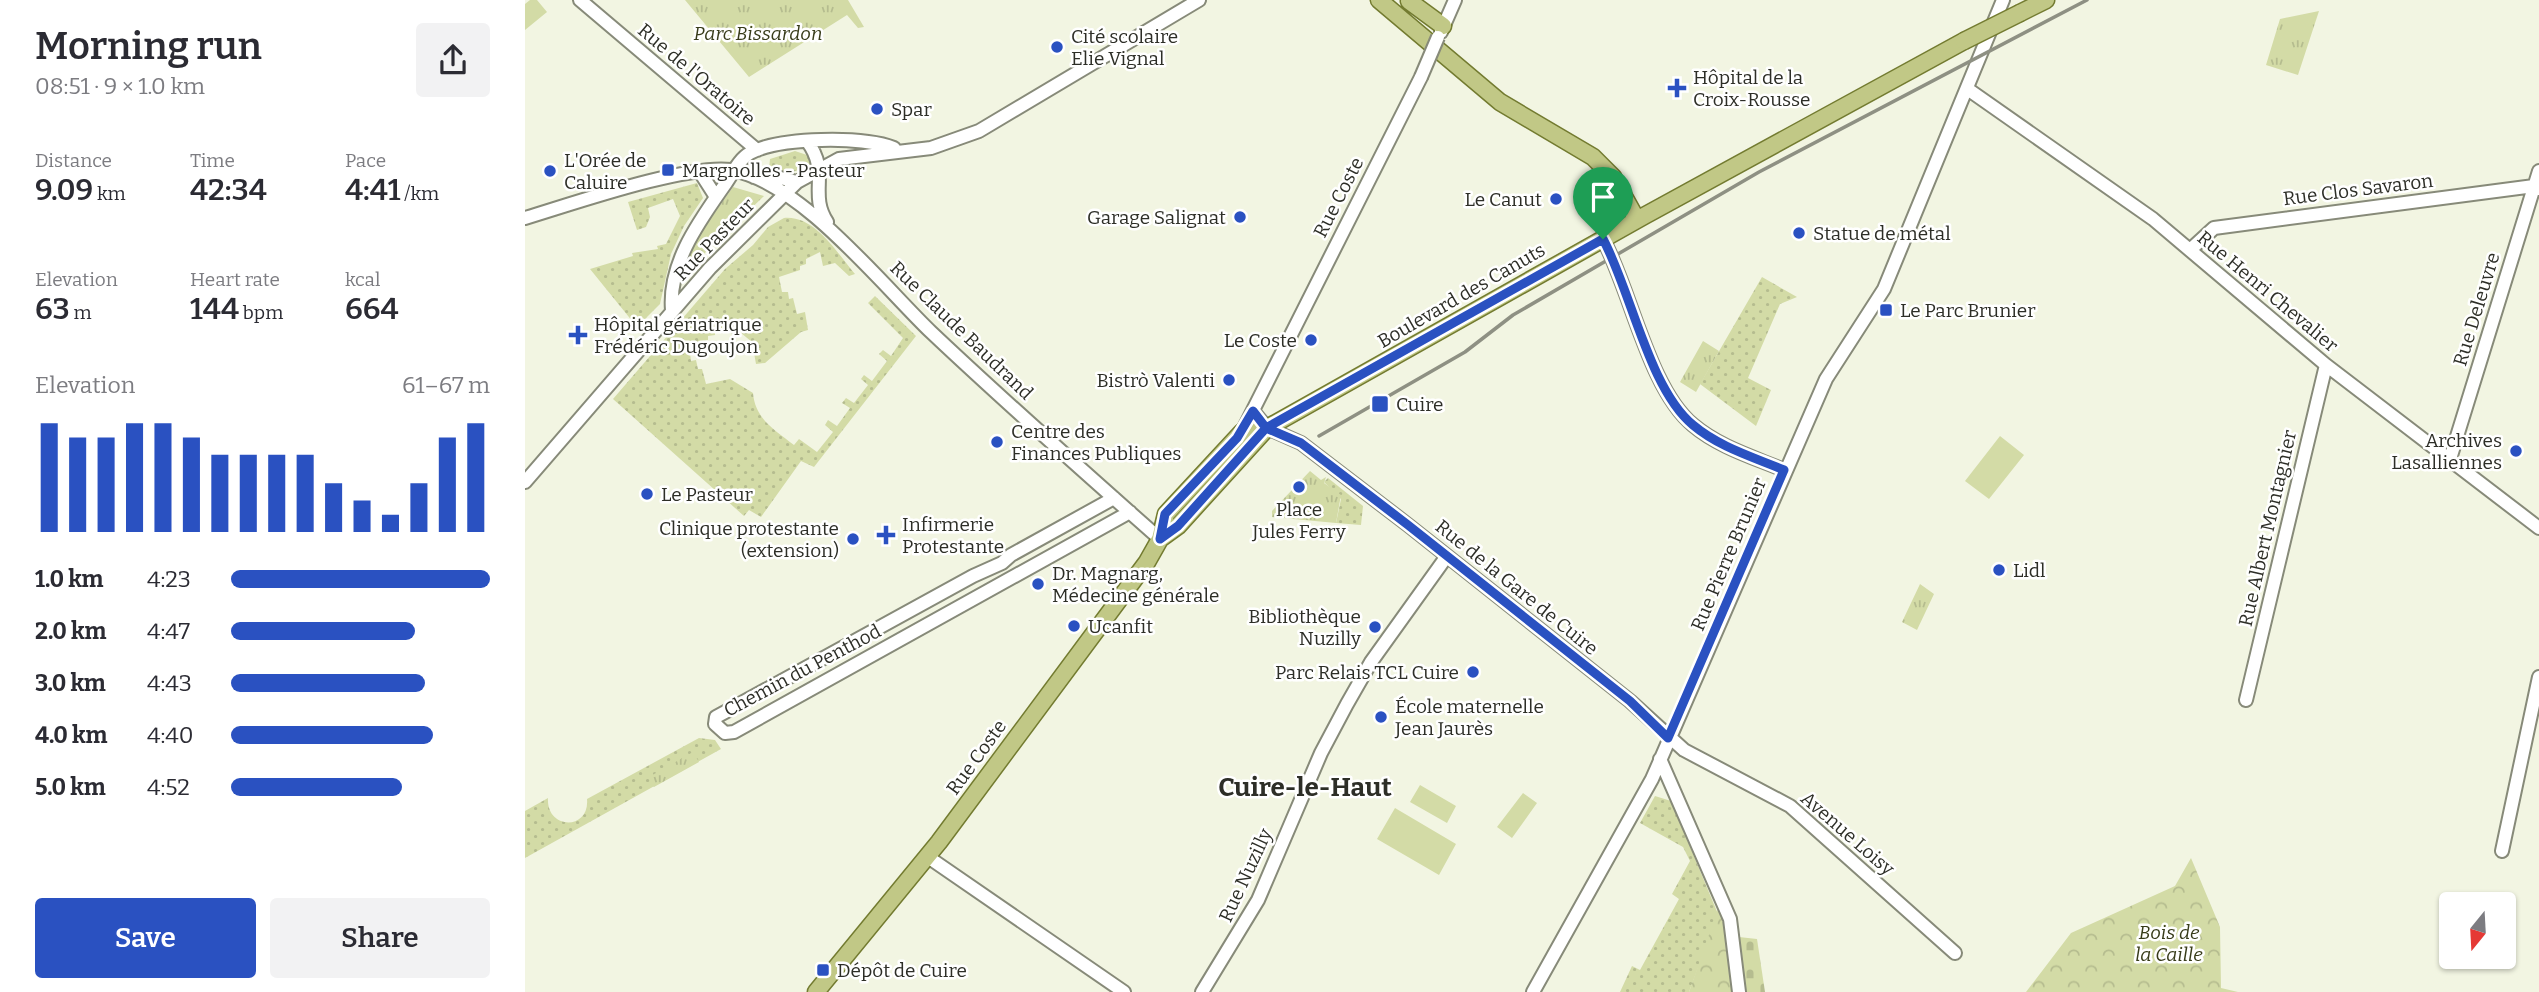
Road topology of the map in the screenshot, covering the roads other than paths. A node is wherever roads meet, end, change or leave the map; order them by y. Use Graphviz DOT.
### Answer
graph roads {
  1 [pos="580,0"];
  2 [pos="1199,0"];
  3 [pos="1379,0"];
  4 [pos="1388,0"];
  5 [pos="1412,0"];
  6 [pos="1455,0"];
  7 [pos="2003,0"];
  8 [pos="2046,0"];
  9 [pos="1441,32"];
  10 [pos="1969,90"];
  11 [pos="1536,121"];
  12 [pos="807,141"];
  13 [pos="757,150"];
  14 [pos="901,151"];
  15 [pos="821,169"];
  16 [pos="735,170"];
  17 [pos="2539,171"];
  18 [pos="700,172"];
  19 [pos="754,177"];
  20 [pos="797,182"];
  21 [pos="2537,187"];
  22 [pos="782,194"];
  23 [pos="716,197"];
  24 [pos="525,218"];
  25 [pos="1637,220"];
  26 [pos="833,231"];
  27 [pos="1603,239"];
  28 [pos="2190,250"];
  29 [pos="672,310"];
  30 [pos="2326,365"];
  31 [pos="1253,411"];
  32 [pos="1266,428"];
  33 [pos="1242,432"];
  34 [pos="2450,459"];
  35 [pos="1784,470"];
  36 [pos="525,482"];
  37 [pos="1114,498"];
  38 [pos="1130,512"];
  39 [pos="2539,528"];
  40 [pos="1160,539"];
  41 [pos="1447,555"];
  42 [pos="2539,677"];
  43 [pos="2246,701"];
  44 [pos="1668,738"];
  45 [pos="1660,759"];
  46 [pos="2502,851"];
  47 [pos="928,857"];
  48 [pos="1955,953"];
  49 [pos="816,992"];
  50 [pos="1124,992"];
  51 [pos="1202,992"];
  52 [pos="1533,992"];
  53 [pos="1739,992"];
  1 -- 13 [label="street, Rue de l'Oratoire"];
  2 -- 14 [label="street, Rue Pasteur"];
  3 -- 11 [label="main road"];
  4 -- 11 [label="main road"];
  5 -- 9 [label="main road"];
  6 -- 9 [label="street, Rue Coste"];
  7 -- 10 [label="street, Rue Pierre Brunier"];
  8 -- 25 [label="main road, Boulevard des Canuts, bridge"];
  9 -- 31 [label="street, Rue Coste, bridge"];
  10 -- 28 [label="street, Rue Henri Chevalier"];
  10 -- 35 [label="street, Rue Pierre Brunier"];
  11 -- 25 [label="main road"];
  12 -- 13 [label="street"];
  12 -- 14 [label="street"];
  12 -- 15 [label="street"];
  13 -- 16 [label="street, Rue Pasteur"];
  14 -- 15 [label="street, Rue Pasteur"];
  15 -- 20 [label="street, Rue Pasteur"];
  15 -- 26 [label="street, Rue Claude Baudrand"];
  16 -- 18 [label="street"];
  16 -- 19 [label="street"];
  16 -- 23 [label="street, Rue Pasteur"];
  17 -- 21 [label="street, Rue Deleuvre"];
  18 -- 23 [label="street"];
  18 -- 24 [label="street"];
  19 -- 20 [label="street"];
  19 -- 22 [label="street, Rue Claude Baudrand"];
  20 -- 22 [label="street, Rue Pasteur"];
  21 -- 28 [label="street, Rue Clos Savaron"];
  21 -- 34 [label="street, Rue Deleuvre"];
  22 -- 26 [label="street, Rue Claude Baudrand"];
  22 -- 29 [label="street, Rue Pasteur"];
  23 -- 29 [label="street, Rue Pasteur"];
  25 -- 27 [label="main road, Boulevard des Canuts"];
  26 -- 37 [label="street, Rue Claude Baudrand"];
  27 -- 32 [label="main road, Boulevard des Canuts"];
  27 -- 35 [label="street"];
  28 -- 30 [label="street, Rue Henri Chevalier"];
  29 -- 36 [label="street, Rue Pasteur"];
  30 -- 34 [label="street, Rue Henri Chevalier"];
  30 -- 43 [label="street, Rue Albert Montagnier"];
  31 -- 32 [label="street"];
  31 -- 33 [label="street, Rue Coste"];
  32 -- 33 [label="main road"];
  32 -- 40 [label="main road, Rue Coste"];
  32 -- 41 [label="street, Rue de la Gare de Cuire"];
  33 -- 40 [label="main road, Rue Coste"];
  34 -- 39 [label="street, Rue Henri Chevalier"];
  35 -- 44 [label="street, Rue Pierre Brunier"];
  37 -- 38 [label="street, Rue Claude Baudrand"];
  37 -- 38 [label="street, Chemin du Penthod"];
  38 -- 40 [label="street, Rue Claude Baudrand"];
  40 -- 47 [label="main road, Rue Coste"];
  41 -- 44 [label="street, Rue de la Gare de Cuire"];
  41 -- 51 [label="street, Rue Nuzilly"];
  42 -- 46 [label="street"];
  44 -- 45 [label="street, Rue Pierre Brunier"];
  44 -- 48 [label="street, Avenue Loisy"];
  45 -- 52 [label="street, Rue Pierre Brunier"];
  45 -- 53 [label="street"];
  47 -- 49 [label="main road, Rue Coste"];
  47 -- 50 [label="street"];
}
